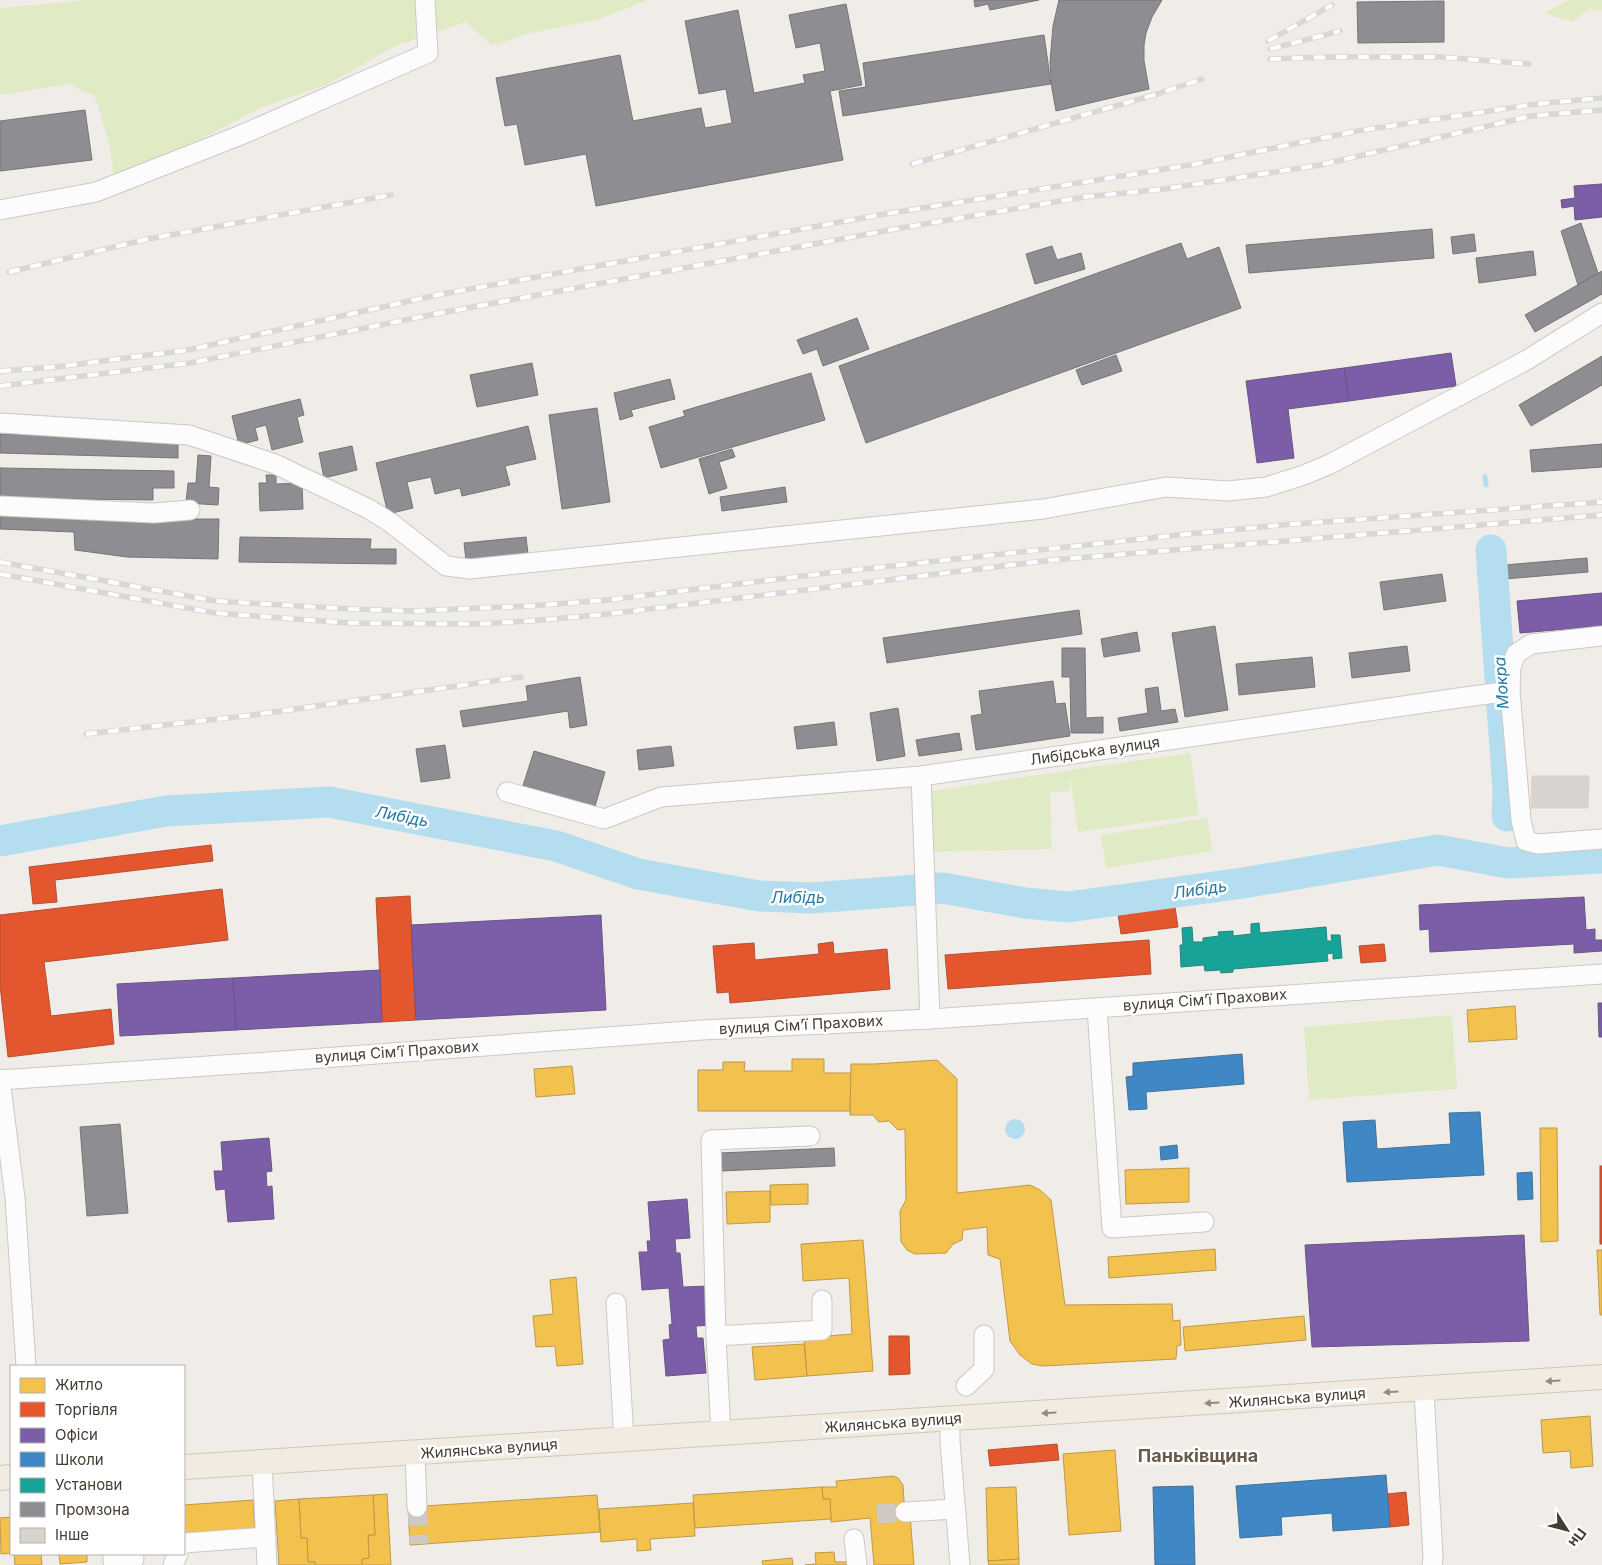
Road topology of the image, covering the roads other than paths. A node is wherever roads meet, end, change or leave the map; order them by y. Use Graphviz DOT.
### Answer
graph roads {
  1 [pos="425,0"];
  2 [pos="0,210"];
  3 [pos="1602,313"];
  4 [pos="0,423"];
  5 [pos="0,506"];
  6 [pos="190,510"];
  7 [pos="1602,636"];
  8 [pos="1510,691"];
  9 [pos="921,776"];
  10 [pos="507,792"];
  11 [pos="1602,839"];
  12 [pos="1602,974"];
  13 [pos="1097,1008"];
  14 [pos="930,1019"];
  15 [pos="0,1079"];
  16 [pos="810,1136"];
  17 [pos="7,1199"];
  18 [pos="1204,1222"];
  19 [pos="822,1300"];
  20 [pos="616,1302"];
  21 [pos="984,1335"];
  22 [pos="716,1336"];
  23 [pos="26,1365"];
  24 [pos="1602,1378"];
  25 [pos="966,1386"];
  26 [pos="1424,1390"];
  27 [pos="950,1420"];
  28 [pos="721,1434"];
  29 [pos="624,1440"];
  30 [pos="415,1453"];
  31 [pos="262,1463"];
  32 [pos="185,1468"];
  33 [pos="417,1507"];
  34 [pos="955,1509"];
  35 [pos="905,1512"];
  36 [pos="266,1536"];
  37 [pos="854,1539"];
  38 [pos="185,1543"];
  39 [pos="113,1556"];
  40 [pos="134,1559"];
  41 [pos="268,1565"];
  42 [pos="857,1565"];
  43 [pos="960,1565"];
  44 [pos="1432,1565"];
  1 -- 2 [label="street"];
  3 -- 4 [label="street"];
  5 -- 6 [label="street"];
  7 -- 8 [label="street"];
  8 -- 9 [label="street, Либідська вулиця"];
  8 -- 11 [label="street"];
  9 -- 10 [label="street, Либідська вулиця"];
  9 -- 14 [label="street"];
  12 -- 13 [label="street, вулиця Сімʼї Прахових"];
  13 -- 14 [label="street, вулиця Сімʼї Прахових"];
  13 -- 18 [label="street"];
  14 -- 15 [label="street, вулиця Сімʼї Прахових"];
  15 -- 17 [label="street"];
  16 -- 22 [label="street"];
  17 -- 23 [label="street"];
  19 -- 22 [label="street"];
  20 -- 29 [label="street"];
  21 -- 25 [label="street"];
  22 -- 28 [label="street"];
  24 -- 26 [label="main road, Жилянська вулиця, one-way"];
  26 -- 27 [label="main road, Жилянська вулиця, one-way"];
  26 -- 44 [label="street"];
  27 -- 28 [label="main road, Жилянська вулиця"];
  27 -- 34 [label="street"];
  28 -- 29 [label="main road, Жилянська вулиця"];
  29 -- 30 [label="main road, Жилянська вулиця"];
  30 -- 31 [label="main road, Жилянська вулиця"];
  30 -- 33 [label="street"];
  31 -- 32 [label="main road, Жилянська вулиця"];
  31 -- 36 [label="street"];
  34 -- 35 [label="street"];
  34 -- 43 [label="street"];
  36 -- 38 [label="street"];
  36 -- 41 [label="street"];
  37 -- 42 [label="street"];
  39 -- 40 [label="street"];
}
